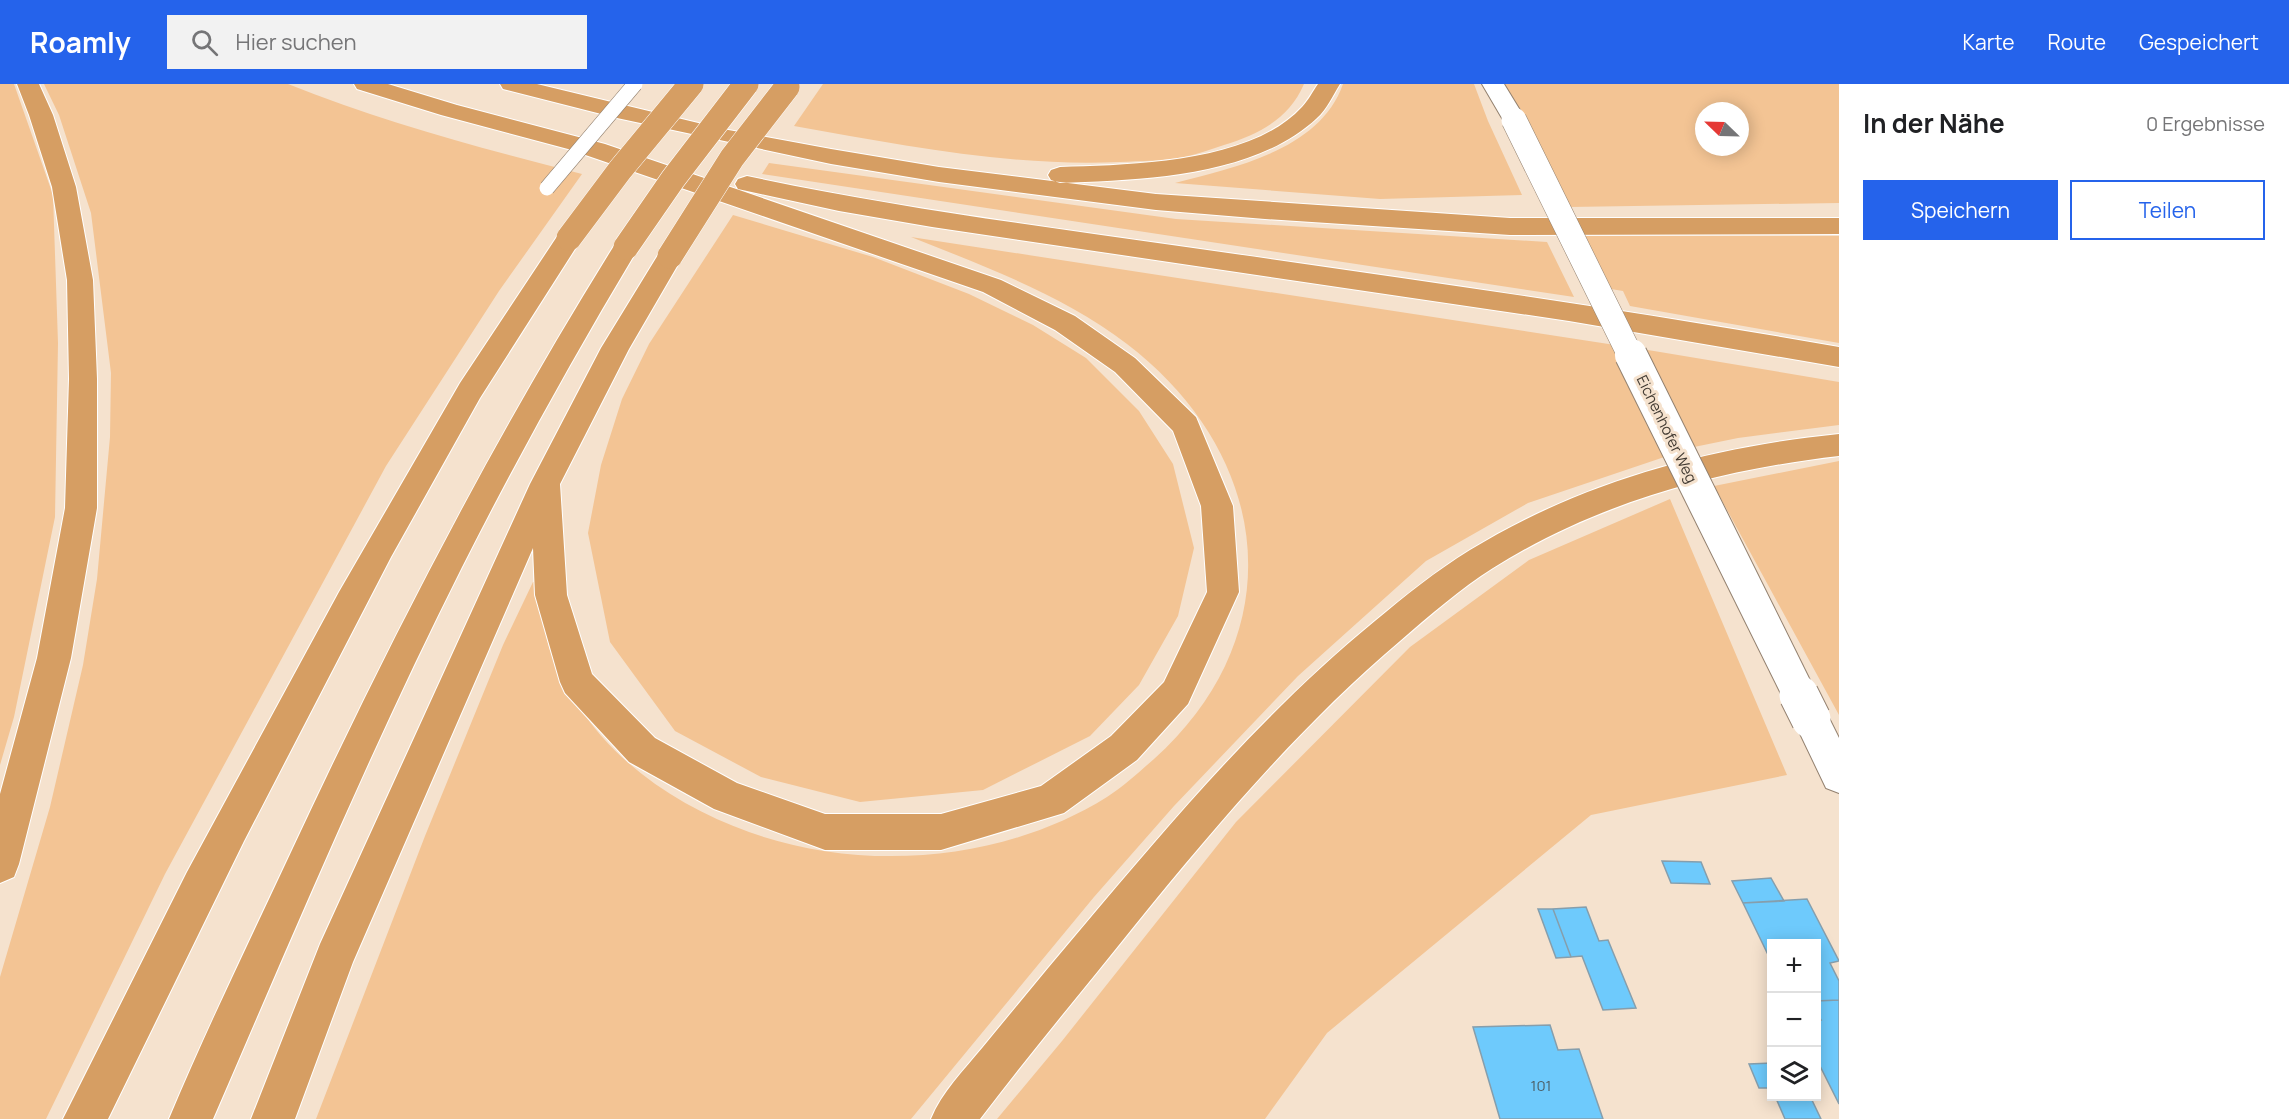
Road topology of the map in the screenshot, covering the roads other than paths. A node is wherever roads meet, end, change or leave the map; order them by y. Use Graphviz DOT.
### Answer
graph roads {
  1 [pos="28,84"];
  2 [pos="365,84"];
  3 [pos="511,84"];
  4 [pos="635,84"];
  5 [pos="691,84"];
  6 [pos="747,84"];
  7 [pos="1329,84"];
  8 [pos="1493,84"];
  9 [pos="788,86"];
  10 [pos="577,144"];
  11 [pos="957,177"];
  12 [pos="547,188"];
  13 [pos="1839,226"];
  14 [pos="1839,357"];
  15 [pos="1839,445"];
  16 [pos="545,484"];
  17 [pos="1839,776"];
  18 [pos="0,864"];
  19 [pos="85,1119"];
  20 [pos="191,1119"];
  21 [pos="273,1119"];
  22 [pos="953,1119"];
  1 -- 18 [label="highway"];
  2 -- 10 [label="highway"];
  3 -- 11 [label="highway"];
  4 -- 12 [label="lane, bridge"];
  5 -- 19 [label="highway, bridge"];
  6 -- 20 [label="highway, bridge"];
  7 -- 11 [label="highway"];
  8 -- 17 [label="street, Eichenhofer Weg, bridge"];
  9 -- 16 [label="highway, bridge"];
  10 -- 14 [label="highway"];
  10 -- 16 [label="highway"];
  11 -- 13 [label="highway"];
  15 -- 22 [label="highway"];
  16 -- 21 [label="highway"];
}
